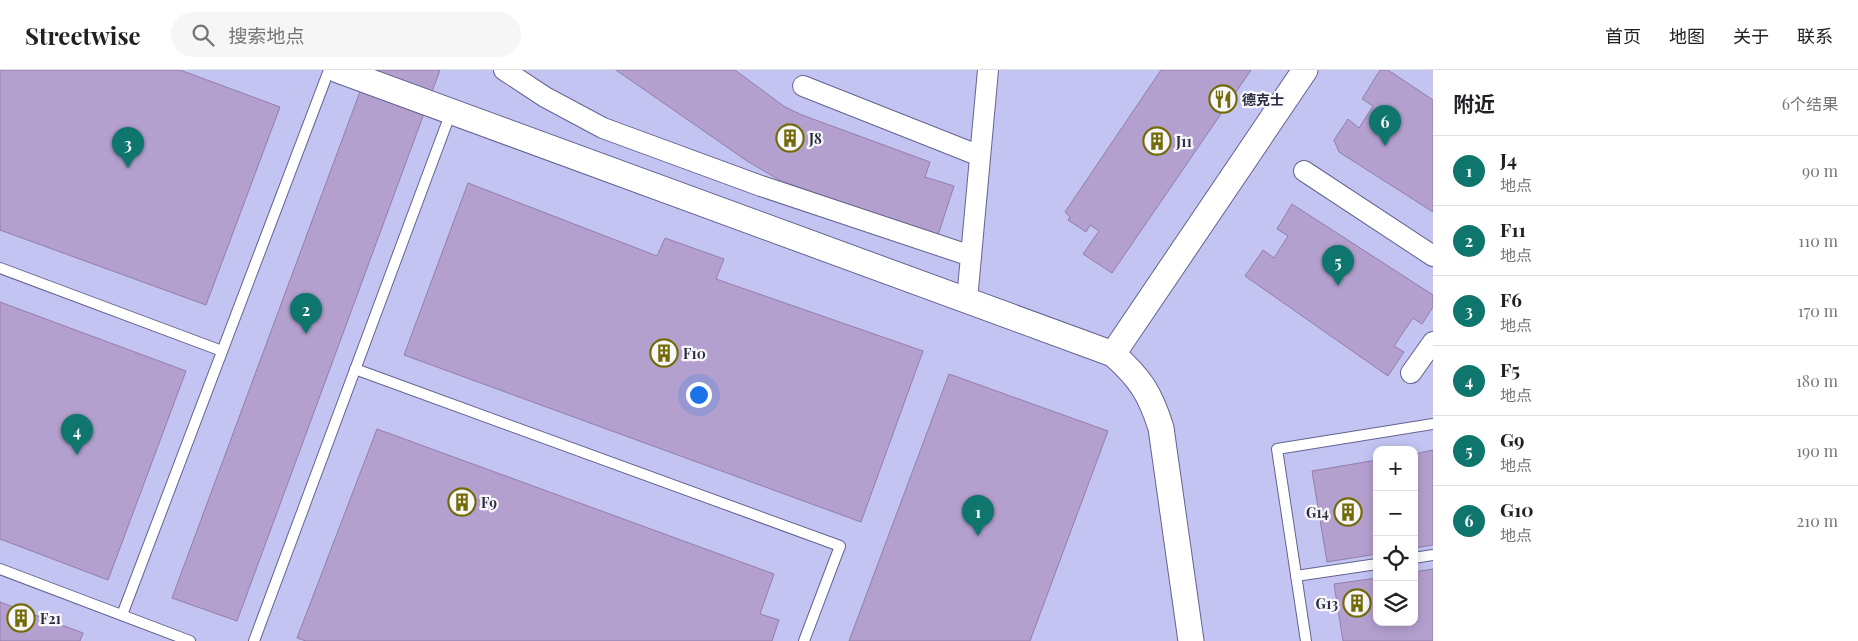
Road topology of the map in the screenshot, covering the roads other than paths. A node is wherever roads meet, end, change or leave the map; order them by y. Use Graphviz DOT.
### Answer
graph roads {
  1 [pos="329,70"];
  2 [pos="338,70"];
  3 [pos="504,70"];
  4 [pos="988,70"];
  5 [pos="1306,70"];
  6 [pos="803,86"];
  7 [pos="451,111"];
  8 [pos="980,156"];
  9 [pos="1304,171"];
  10 [pos="971,256"];
  11 [pos="1433,256"];
  12 [pos="0,268"];
  13 [pos="967,300"];
  14 [pos="1433,342"];
  15 [pos="222,351"];
  16 [pos="1112,354"];
  17 [pos="355,369"];
  18 [pos="1411,373"];
  19 [pos="1433,424"];
  20 [pos="1433,555"];
  21 [pos="1418,557"];
  22 [pos="1373,565"];
  23 [pos="0,569"];
  24 [pos="1296,576"];
  25 [pos="122,616"];
  26 [pos="190,641"];
  27 [pos="254,641"];
  28 [pos="804,641"];
  29 [pos="1191,641"];
  30 [pos="1306,641"];
  1 -- 15 [label="lane"];
  2 -- 7 [label="street"];
  3 -- 10 [label="street"];
  4 -- 8 [label="street"];
  5 -- 16 [label="street"];
  6 -- 8 [label="street"];
  7 -- 13 [label="street"];
  7 -- 17 [label="lane"];
  8 -- 10 [label="street"];
  9 -- 11 [label="street"];
  10 -- 13 [label="street"];
  12 -- 15 [label="lane"];
  13 -- 16 [label="street"];
  14 -- 18 [label="street"];
  15 -- 25 [label="lane"];
  16 -- 29 [label="street"];
  17 -- 27 [label="lane"];
  17 -- 28 [label="lane"];
  19 -- 24 [label="lane"];
  20 -- 21 [label="lane"];
  22 -- 24 [label="lane"];
  23 -- 25 [label="lane"];
  24 -- 30 [label="lane"];
  25 -- 26 [label="lane"];
}
